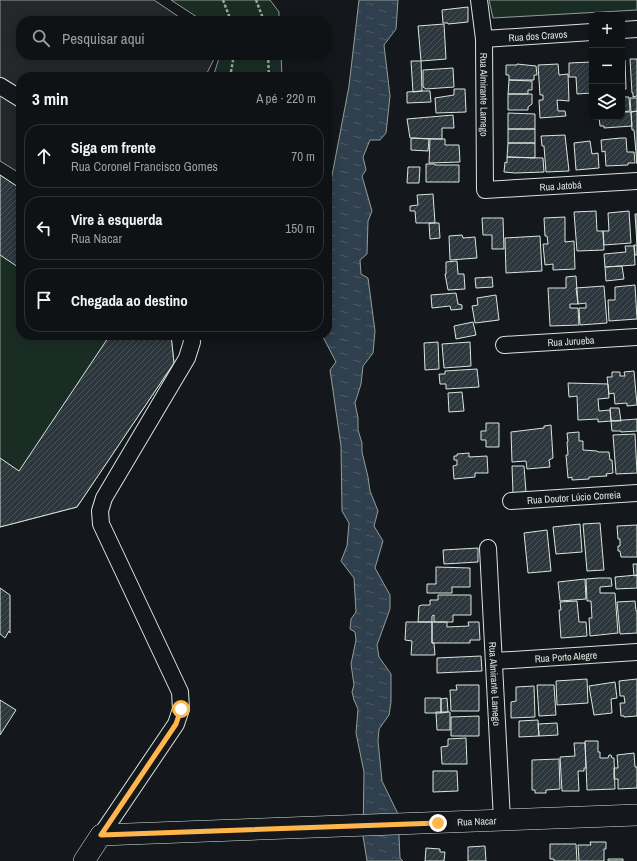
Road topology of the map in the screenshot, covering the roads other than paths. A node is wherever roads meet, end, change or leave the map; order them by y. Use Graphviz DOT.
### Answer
graph roads {
  1 [pos="479,0"];
  2 [pos="637,29"];
  3 [pos="625,30"];
  4 [pos="589,32"];
  5 [pos="484,39"];
  6 [pos="0,86"];
  7 [pos="16,96"];
  8 [pos="637,181"];
  9 [pos="485,190"];
  10 [pos="637,337"];
  11 [pos="192,340"];
  12 [pos="504,345"];
  13 [pos="637,493"];
  14 [pos="511,501"];
  15 [pos="488,548"];
  16 [pos="637,652"];
  17 [pos="495,661"];
  18 [pos="637,815"];
  19 [pos="502,820"];
  20 [pos="101,835"];
  21 [pos="84,861"];
  1 -- 5 [label="street, Rua Almirante Lamego"];
  2 -- 3 [label="street"];
  4 -- 5 [label="street, Rua dos Cravos"];
  5 -- 9 [label="street, Rua Almirante Lamego"];
  6 -- 7 [label="street"];
  8 -- 9 [label="street, Rua Jatobá"];
  10 -- 12 [label="street, Rua Jurueba"];
  11 -- 20 [label="street"];
  13 -- 14 [label="street, Rua Doutor Lúcio Correia"];
  15 -- 17 [label="street, Rua Almirante Lamego"];
  16 -- 17 [label="street, Rua Porto Alegre"];
  17 -- 19 [label="street, Rua Almirante Lamego"];
  18 -- 19 [label="main road, Rua Nacar"];
  19 -- 20 [label="main road, Rua Nacar"];
  20 -- 21 [label="main road"];
}
